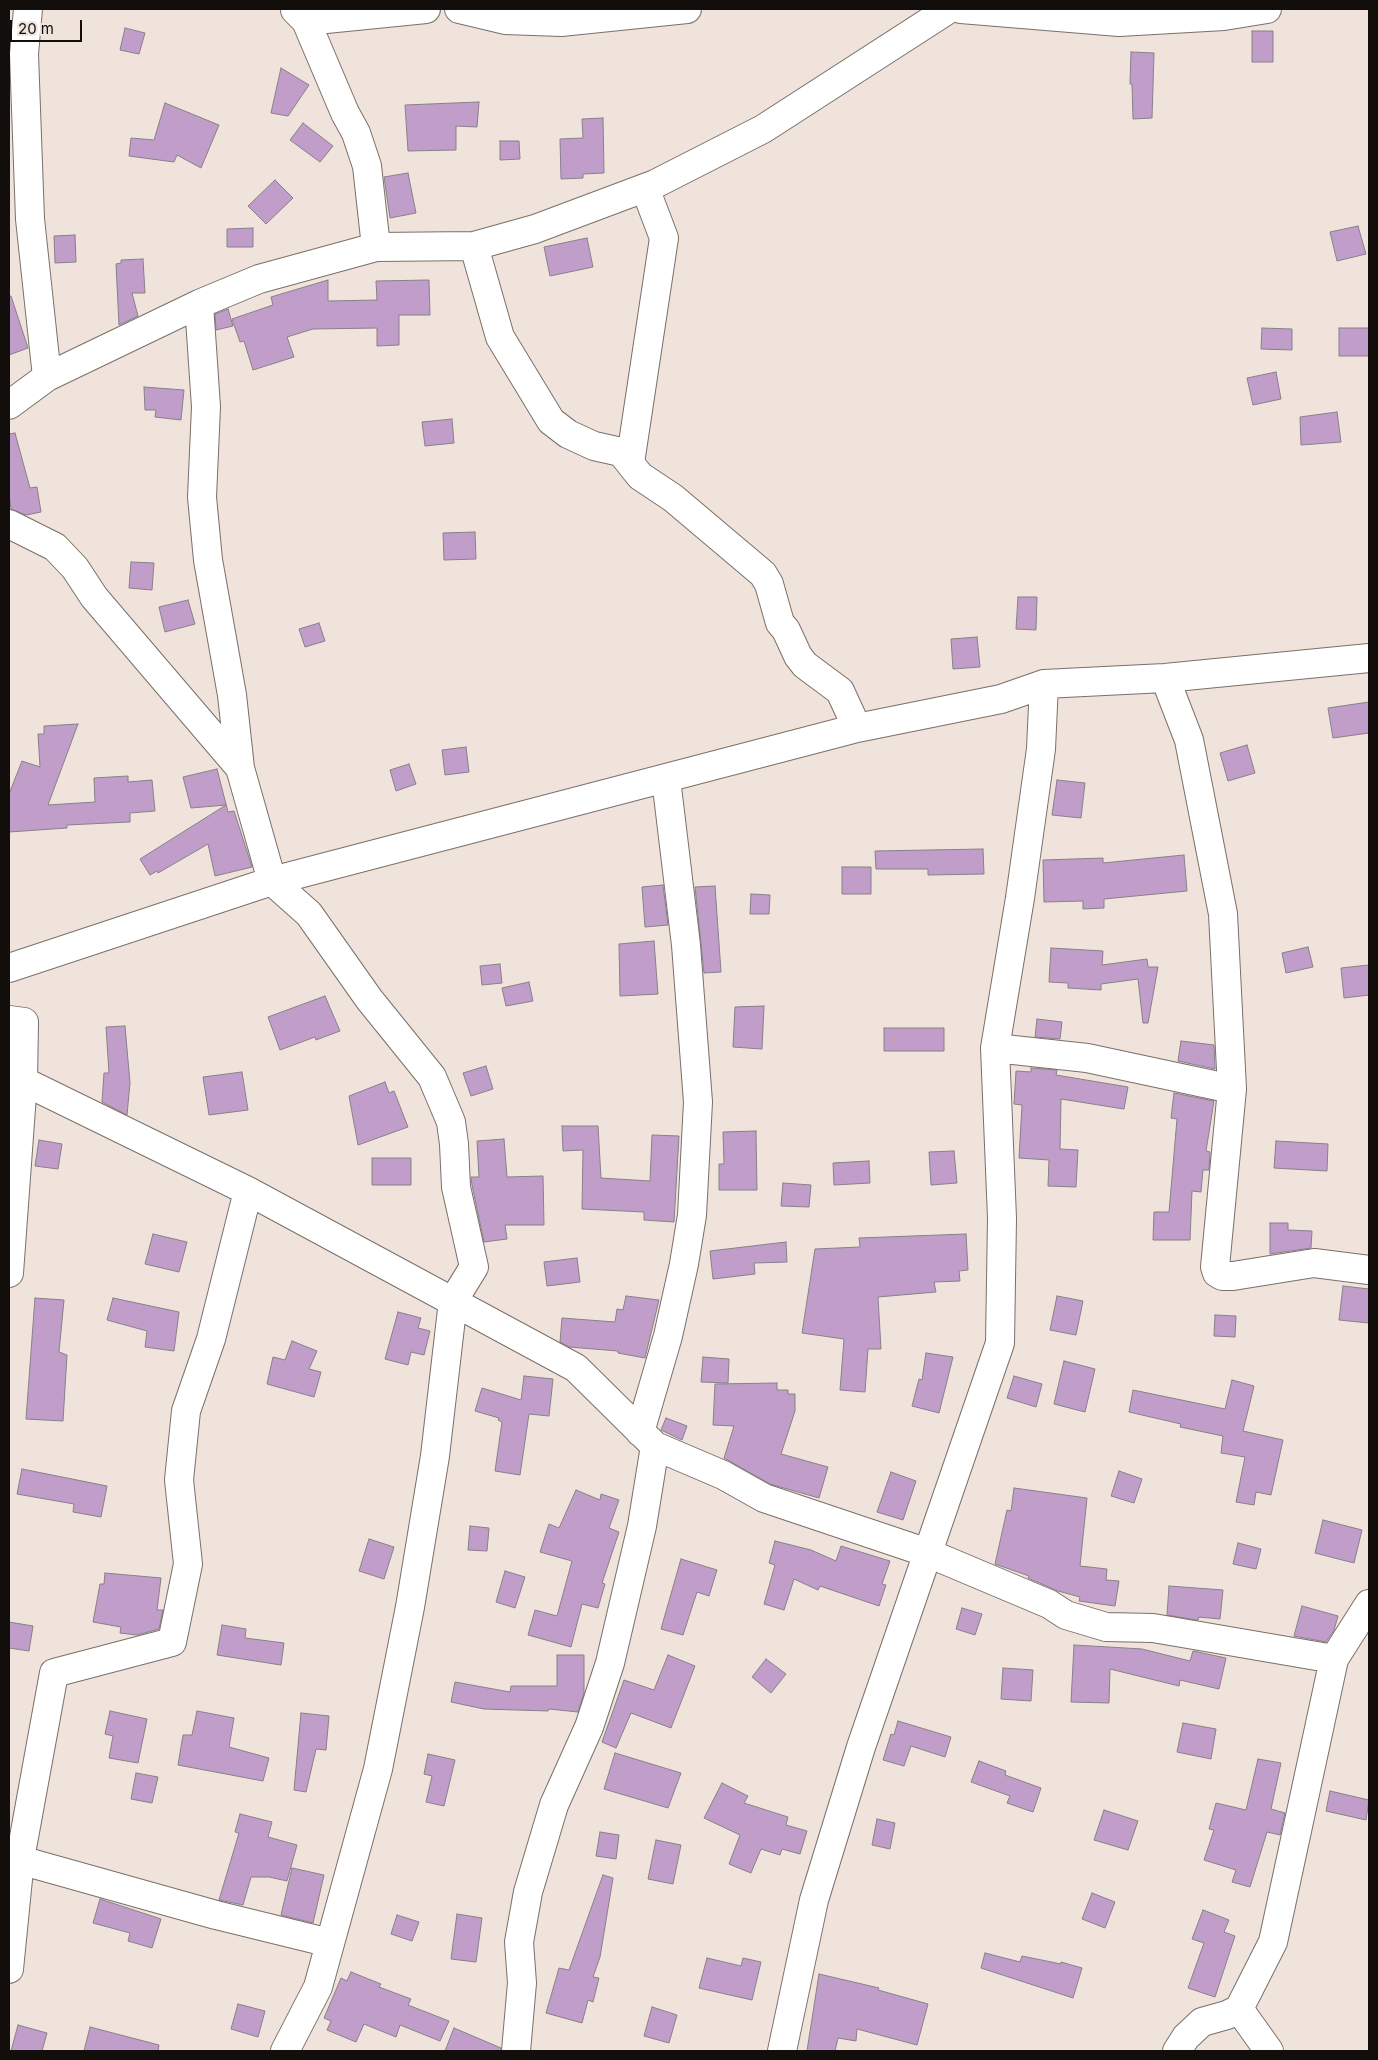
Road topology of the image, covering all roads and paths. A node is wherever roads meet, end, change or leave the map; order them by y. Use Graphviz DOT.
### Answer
graph roads {
  1 [pos="28,9"];
  2 [pos="426,9"];
  3 [pos="459,9"];
  4 [pos="687,9"];
  5 [pos="949,9"];
  6 [pos="962,9"];
  7 [pos="1267,9"];
  8 [pos="300,15"];
  9 [pos="17,53"];
  10 [pos="644,188"];
  11 [pos="474,246"];
  12 [pos="376,247"];
  13 [pos="199,304"];
  14 [pos="47,377"];
  15 [pos="9,405"];
  16 [pos="630,463"];
  17 [pos="9,524"];
  18 [pos="1369,658"];
  19 [pos="1165,678"];
  20 [pos="1044,684"];
  21 [pos="857,728"];
  22 [pos="240,768"];
  23 [pos="666,779"];
  24 [pos="272,881"];
  25 [pos="9,968"];
  26 [pos="9,1020"];
  27 [pos="995,1048"];
  28 [pos="23,1081"];
  29 [pos="1232,1089"];
  30 [pos="248,1191"];
  31 [pos="1369,1270"];
  32 [pos="9,1274"];
  33 [pos="454,1301"];
  34 [pos="648,1439"];
  35 [pos="928,1553"];
  36 [pos="1369,1604"];
  37 [pos="1334,1660"];
  38 [pos="14,1858"];
  39 [pos="330,1943"];
  40 [pos="9,1969"];
  41 [pos="1239,2008"];
  42 [pos="285,2051"];
  43 [pos="516,2051"];
  44 [pos="782,2051"];
  45 [pos="1177,2051"];
  46 [pos="1269,2051"];
  1 -- 9 [label="street"];
  2 -- 8 [label="street"];
  3 -- 4 [label="street"];
  5 -- 10 [label="street"];
  6 -- 7 [label="street"];
  8 -- 12 [label="street"];
  9 -- 14 [label="street"];
  10 -- 11 [label="street"];
  10 -- 16 [label="street"];
  11 -- 12 [label="street"];
  11 -- 16 [label="street"];
  12 -- 13 [label="street"];
  13 -- 14 [label="street"];
  13 -- 22 [label="street"];
  14 -- 15 [label="street"];
  16 -- 21 [label="street"];
  17 -- 22 [label="street"];
  18 -- 19 [label="street"];
  19 -- 20 [label="street"];
  19 -- 29 [label="street"];
  20 -- 21 [label="street"];
  20 -- 27 [label="street"];
  21 -- 23 [label="street"];
  22 -- 24 [label="street"];
  23 -- 24 [label="street"];
  23 -- 34 [label="street"];
  24 -- 25 [label="street"];
  24 -- 33 [label="street"];
  26 -- 28 [label="street"];
  27 -- 29 [label="street"];
  27 -- 35 [label="street"];
  28 -- 30 [label="street"];
  28 -- 32 [label="street"];
  29 -- 31 [label="street"];
  30 -- 33 [label="street"];
  30 -- 38 [label="street"];
  33 -- 34 [label="street"];
  33 -- 39 [label="street"];
  34 -- 35 [label="street"];
  34 -- 43 [label="street"];
  35 -- 37 [label="street"];
  35 -- 44 [label="street"];
  36 -- 37 [label="street"];
  37 -- 41 [label="street"];
  38 -- 39 [label="street"];
  38 -- 40 [label="street"];
  39 -- 42 [label="street"];
  41 -- 45 [label="street"];
  41 -- 46 [label="street"];
}
